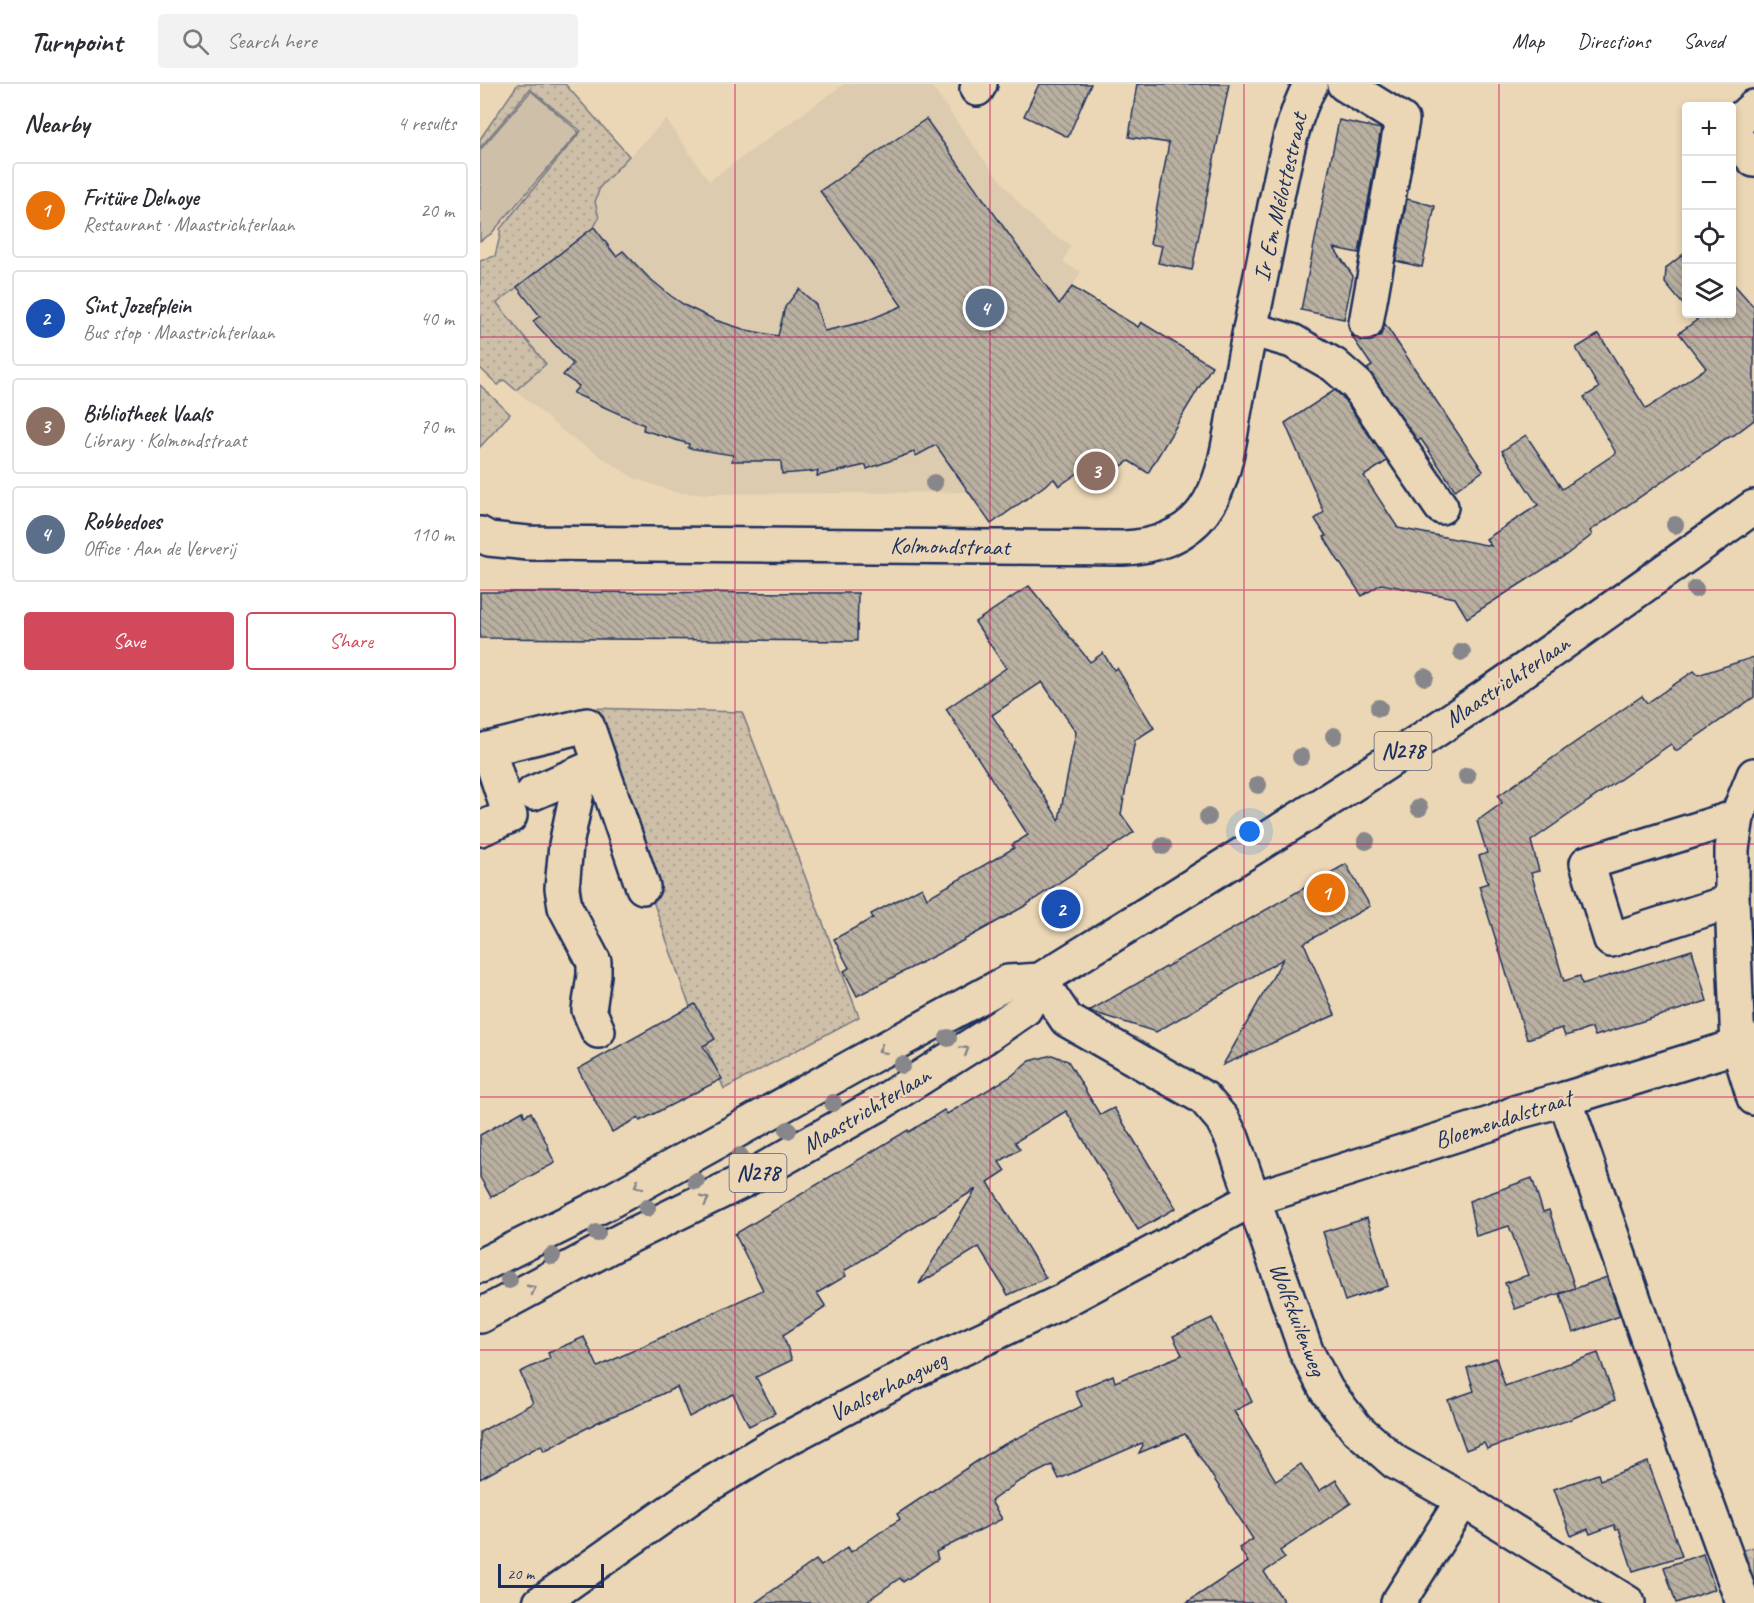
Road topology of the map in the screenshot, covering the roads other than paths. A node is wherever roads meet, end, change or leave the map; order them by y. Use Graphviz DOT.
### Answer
graph roads {
  1 [pos="1311,84"];
  2 [pos="1344,84"];
  3 [pos="1754,107"];
  4 [pos="1736,123"];
  5 [pos="1736,139"];
  6 [pos="1754,160"];
  7 [pos="1251,320"];
  8 [pos="1366,323"];
  9 [pos="1442,507"];
  10 [pos="1754,507"];
  11 [pos="480,534"];
  12 [pos="591,769"];
  13 [pos="1754,775"];
  14 [pos="533,793"];
  15 [pos="1737,816"];
  16 [pos="487,827"];
  17 [pos="643,887"];
  18 [pos="1732,901"];
  19 [pos="1040,980"];
  20 [pos="598,1031"];
  21 [pos="1746,1043"];
  22 [pos="1754,1098"];
  23 [pos="1565,1099"];
  24 [pos="1253,1199"];
  25 [pos="480,1266"];
  26 [pos="480,1316"];
  27 [pos="1463,1500"];
  28 [pos="540,1603"];
  29 [pos="1398,1603"];
  30 [pos="1628,1603"];
  31 [pos="1743,1603"];
  1 -- 7 [label="street, Ir Em Mélottestraat"];
  2 -- 8 [label="street"];
  3 -- 4 [label="street"];
  5 -- 6 [label="street"];
  7 -- 9 [label="street"];
  7 -- 11 [label="street, Kolmondstraat"];
  10 -- 19 [label="street, Maastrichterlaan / N278"];
  12 -- 14 [label="street"];
  12 -- 16 [label="street"];
  12 -- 17 [label="street"];
  12 -- 20 [label="street"];
  13 -- 15 [label="street"];
  15 -- 18 [label="street"];
  15 -- 18 [label="street"];
  18 -- 21 [label="street"];
  19 -- 24 [label="street, Wolfskuilenweg"];
  19 -- 25 [label="street, Maastrichterlaan / N278, one-way"];
  26 -- 19 [label="street, Maastrichterlaan / N278, one-way"];
  21 -- 22 [label="street"];
  21 -- 23 [label="street, Bloemendalstraat"];
  23 -- 24 [label="street, Bloemendalstraat"];
  23 -- 31 [label="street"];
  24 -- 27 [label="street, Wolfskuilenweg"];
  24 -- 28 [label="street, Vaalserhaagweg"];
  27 -- 29 [label="street"];
  27 -- 30 [label="street, Wolfskuilenweg"];
}
